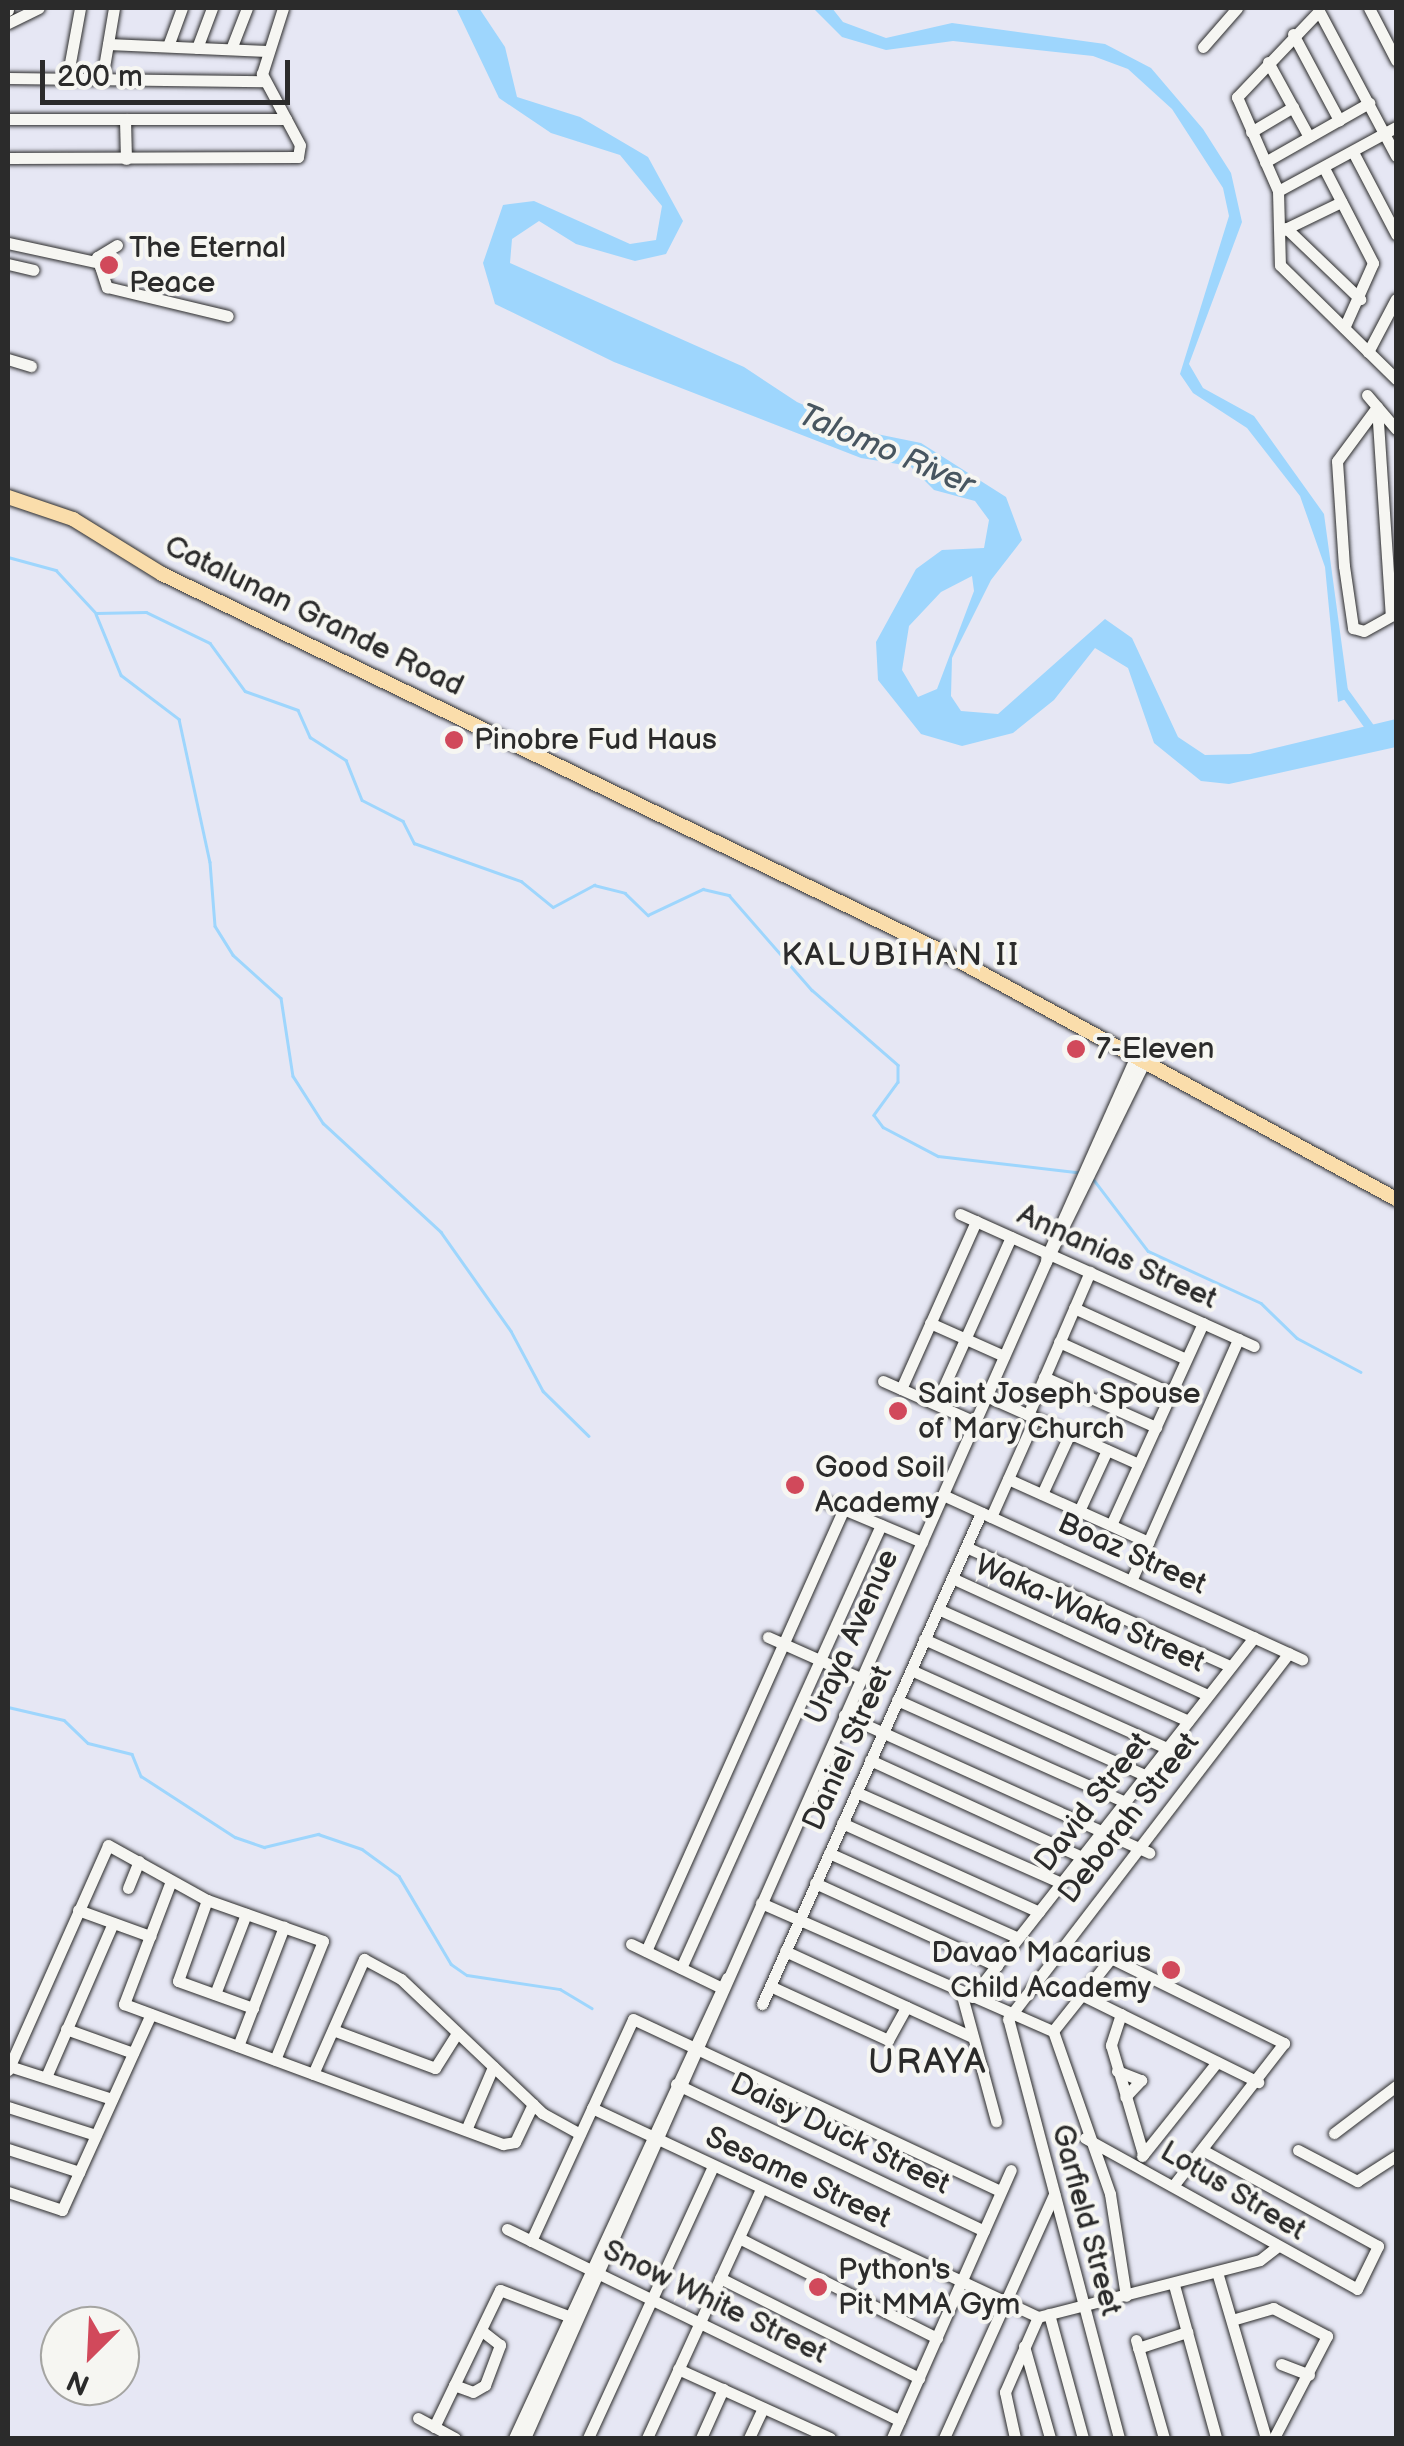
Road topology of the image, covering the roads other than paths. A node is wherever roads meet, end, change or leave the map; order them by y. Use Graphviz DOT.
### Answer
graph roads {
  1 [pos="39,8"];
  2 [pos="80,8"];
  3 [pos="114,8"];
  4 [pos="182,8"];
  5 [pos="212,8"];
  6 [pos="246,8"];
  7 [pos="283,8"];
  8 [pos="1237,8"];
  9 [pos="1369,8"];
  10 [pos="8,24"];
  11 [pos="1293,34"];
  12 [pos="108,44"];
  13 [pos="168,46"];
  14 [pos="1204,46"];
  15 [pos="197,48"];
  16 [pos="232,49"];
  17 [pos="267,51"];
  18 [pos="1396,60"];
  19 [pos="1268,62"];
  20 [pos="8,78"];
  21 [pos="68,78"];
  22 [pos="102,79"];
  23 [pos="264,81"];
  24 [pos="1369,104"];
  25 [pos="1293,107"];
  26 [pos="8,119"];
  27 [pos="125,119"];
  28 [pos="286,120"];
  29 [pos="1339,120"];
  30 [pos="1250,132"];
  31 [pos="1389,134"];
  32 [pos="1309,137"];
  33 [pos="1353,152"];
  34 [pos="1396,156"];
  35 [pos="8,158"];
  36 [pos="126,160"];
  37 [pos="1266,162"];
  38 [pos="1324,168"];
  39 [pos="1278,191"];
  40 [pos="1341,202"];
  41 [pos="1283,230"];
  42 [pos="1396,234"];
  43 [pos="8,243"];
  44 [pos="116,245"];
  45 [pos="96,262"];
  46 [pos="8,264"];
  47 [pos="33,270"];
  48 [pos="1360,299"];
  49 [pos="1396,299"];
  50 [pos="228,316"];
  51 [pos="1344,328"];
  52 [pos="1368,352"];
  53 [pos="8,358"];
  54 [pos="30,366"];
  55 [pos="1395,375"];
  56 [pos="1367,396"];
  57 [pos="1377,407"];
  58 [pos="1396,429"];
  59 [pos="8,497"];
  60 [pos="1394,615"];
  61 [pos="1141,1058"];
  62 [pos="1396,1199"];
  63 [pos="960,1214"];
  64 [pos="976,1221"];
  65 [pos="1011,1237"];
  66 [pos="1048,1256"];
  67 [pos="1090,1272"];
  68 [pos="1074,1308"];
  69 [pos="930,1323"];
  70 [pos="1203,1323"];
  71 [pos="965,1339"];
  72 [pos="1238,1339"];
  73 [pos="1059,1342"];
  74 [pos="1254,1346"];
  75 [pos="1004,1356"];
  76 [pos="1186,1359"];
  77 [pos="1044,1377"];
  78 [pos="883,1381"];
  79 [pos="901,1389"];
  80 [pos="1171,1393"];
  81 [pos="986,1396"];
  82 [pos="936,1404"];
  83 [pos="1032,1416"];
  84 [pos="975,1422"];
  85 [pos="1156,1427"];
  86 [pos="1070,1433"];
  87 [pos="1108,1450"];
  88 [pos="1139,1464"];
  89 [pos="1008,1479"];
  90 [pos="1042,1494"];
  91 [pos="942,1495"];
  92 [pos="830,1503"];
  93 [pos="844,1509"];
  94 [pos="1079,1511"];
  95 [pos="986,1515"];
  96 [pos="881,1525"];
  97 [pos="1111,1525"];
  98 [pos="922,1542"];
  99 [pos="1148,1542"];
  100 [pos="966,1547"];
  101 [pos="952,1578"];
  102 [pos="1131,1581"];
  103 [pos="938,1608"];
  104 [pos="1254,1637"];
  105 [pos="768,1638"];
  106 [pos="924,1639"];
  107 [pos="783,1644"];
  108 [pos="1296,1656"];
  109 [pos="820,1660"];
  110 [pos="1230,1666"];
  111 [pos="911,1670"];
  112 [pos="860,1678"];
  113 [pos="1208,1694"];
  114 [pos="898,1700"];
  115 [pos="844,1715"];
  116 [pos="1188,1721"];
  117 [pos="883,1732"];
  118 [pos="1166,1748"];
  119 [pos="870,1760"];
  120 [pos="1146,1775"];
  121 [pos="856,1792"];
  122 [pos="1125,1802"];
  123 [pos="842,1823"];
  124 [pos="1102,1832"];
  125 [pos="1143,1850"];
  126 [pos="829,1853"];
  127 [pos="1082,1857"];
  128 [pos="139,1861"];
  129 [pos="171,1881"];
  130 [pos="815,1883"];
  131 [pos="1062,1883"];
  132 [pos="128,1888"];
  133 [pos="207,1900"];
  134 [pos="761,1902"];
  135 [pos="78,1910"];
  136 [pos="1039,1912"];
  137 [pos="246,1914"];
  138 [pos="799,1920"];
  139 [pos="112,1923"];
  140 [pos="284,1927"];
  141 [pos="150,1936"];
  142 [pos="1018,1938"];
  143 [pos="631,1944"];
  144 [pos="646,1951"];
  145 [pos="785,1952"];
  146 [pos="997,1966"];
  147 [pos="681,1968"];
  148 [pos="724,1984"];
  149 [pos="770,1986"];
  150 [pos="215,1994"];
  151 [pos="1080,1994"];
  152 [pos="966,1995"];
  153 [pos="762,2004"];
  154 [pos="252,2008"];
  155 [pos="906,2008"];
  156 [pos="151,2014"];
  157 [pos="1010,2014"];
  158 [pos="1121,2014"];
  159 [pos="66,2030"];
  160 [pos="332,2030"];
  161 [pos="1053,2031"];
  162 [pos="457,2033"];
  163 [pos="972,2036"];
  164 [pos="238,2046"];
  165 [pos="696,2046"];
  166 [pos="133,2053"];
  167 [pos="275,2060"];
  168 [pos="1218,2062"];
  169 [pos="494,2067"];
  170 [pos="8,2068"];
  171 [pos="1117,2072"];
  172 [pos="314,2074"];
  173 [pos="46,2077"];
  174 [pos="1258,2082"];
  175 [pos="678,2085"];
  176 [pos="1396,2086"];
  177 [pos="1125,2097"];
  178 [pos="112,2099"];
  179 [pos="532,2104"];
  180 [pos="8,2107"];
  181 [pos="592,2108"];
  182 [pos="996,2120"];
  183 [pos="466,2130"];
  184 [pos="1334,2133"];
  185 [pos="580,2134"];
  186 [pos="96,2135"];
  187 [pos="654,2138"];
  188 [pos="1086,2138"];
  189 [pos="8,2149"];
  190 [pos="1203,2150"];
  191 [pos="1298,2150"];
  192 [pos="1396,2156"];
  193 [pos="1140,2159"];
  194 [pos="714,2166"];
  195 [pos="1011,2170"];
  196 [pos="79,2172"];
  197 [pos="1174,2185"];
  198 [pos="761,2188"];
  199 [pos="1002,2191"];
  200 [pos="8,2192"];
  201 [pos="1054,2194"];
  202 [pos="507,2229"];
  203 [pos="984,2231"];
  204 [pos="739,2238"];
  205 [pos="531,2241"];
  206 [pos="1278,2246"];
  207 [pos="594,2272"];
  208 [pos="1218,2272"];
  209 [pos="720,2278"];
  210 [pos="961,2284"];
  211 [pos="1174,2285"];
  212 [pos="1126,2296"];
  213 [pos="651,2299"];
  214 [pos="1005,2303"];
  215 [pos="1083,2306"];
  216 [pos="1044,2315"];
  217 [pos="574,2318"];
  218 [pos="1232,2320"];
  219 [pos="700,2323"];
  220 [pos="481,2330"];
  221 [pos="1187,2332"];
  222 [pos="937,2338"];
  223 [pos="1024,2346"];
  224 [pos="1281,2364"];
  225 [pos="678,2369"];
  226 [pos="1309,2376"];
  227 [pos="919,2378"];
  228 [pos="454,2384"];
  229 [pos="543,2386"];
  230 [pos="723,2390"];
  231 [pos="763,2408"];
  232 [pos="418,2418"];
  233 [pos="900,2421"];
  234 [pos="802,2426"];
  235 [pos="434,2427"];
  236 [pos="455,2438"];
  237 [pos="514,2438"];
  238 [pos="524,2438"];
  239 [pos="588,2438"];
  240 [pos="647,2438"];
  241 [pos="700,2438"];
  242 [pos="749,2438"];
  243 [pos="797,2438"];
  244 [pos="830,2438"];
  245 [pos="892,2438"];
  246 [pos="944,2438"];
  247 [pos="1015,2438"];
  248 [pos="1050,2438"];
  249 [pos="1083,2438"];
  250 [pos="1119,2438"];
  251 [pos="1164,2438"];
  252 [pos="1216,2438"];
  253 [pos="1270,2438"];
  1 -- 10 [label="street"];
  2 -- 21 [label="street"];
  3 -- 12 [label="street"];
  4 -- 13 [label="street"];
  5 -- 15 [label="street"];
  6 -- 16 [label="street"];
  7 -- 17 [label="street"];
  8 -- 14 [label="street"];
  9 -- 18 [label="street"];
  11 -- 19 [label="street"];
  11 -- 24 [label="street"];
  11 -- 29 [label="street"];
  12 -- 13 [label="street"];
  12 -- 22 [label="street"];
  13 -- 15 [label="street"];
  15 -- 16 [label="street"];
  16 -- 17 [label="street"];
  17 -- 23 [label="street"];
  19 -- 25 [label="street"];
  19 -- 30 [label="street"];
  20 -- 21 [label="street"];
  21 -- 22 [label="street"];
  22 -- 23 [label="street"];
  23 -- 28 [label="street"];
  24 -- 29 [label="street"];
  24 -- 31 [label="street"];
  25 -- 30 [label="street"];
  25 -- 32 [label="street"];
  26 -- 27 [label="street"];
  27 -- 28 [label="street"];
  27 -- 36 [label="street"];
  28 -- 36 [label="street"];
  29 -- 32 [label="street"];
  30 -- 37 [label="street"];
  31 -- 33 [label="street"];
  31 -- 34 [label="street"];
  32 -- 37 [label="street"];
  33 -- 38 [label="street"];
  33 -- 42 [label="street"];
  35 -- 36 [label="street"];
  37 -- 39 [label="street"];
  38 -- 39 [label="street"];
  38 -- 40 [label="street"];
  39 -- 41 [label="street"];
  40 -- 41 [label="street"];
  40 -- 48 [label="street"];
  41 -- 48 [label="street"];
  41 -- 51 [label="street"];
  43 -- 45 [label="street"];
  44 -- 45 [label="street"];
  45 -- 50 [label="street"];
  46 -- 47 [label="street"];
  48 -- 51 [label="street"];
  49 -- 52 [label="street"];
  51 -- 52 [label="street"];
  52 -- 55 [label="street"];
  53 -- 54 [label="street"];
  56 -- 57 [label="street"];
  57 -- 58 [label="street"];
  57 -- 60 [label="street"];
  57 -- 60 [label="street"];
  59 -- 61 [label="main road, Catalunan Grande Road"];
  61 -- 62 [label="main road, Catalunan Grande Road"];
  61 -- 66 [label="street, Uraya Avenue"];
  63 -- 64 [label="street, Annanias Street"];
  64 -- 65 [label="street, Annanias Street"];
  64 -- 69 [label="street"];
  65 -- 66 [label="street, Annanias Street"];
  65 -- 71 [label="street"];
  66 -- 67 [label="street, Annanias Street"];
  66 -- 75 [label="street, Uraya Avenue"];
  67 -- 68 [label="street, Daniel Street"];
  67 -- 70 [label="street, Annanias Street"];
  68 -- 73 [label="street, Daniel Street"];
  68 -- 76 [label="street"];
  69 -- 71 [label="street"];
  69 -- 79 [label="street"];
  70 -- 72 [label="street, Annanias Street"];
  70 -- 76 [label="street"];
  71 -- 75 [label="street"];
  71 -- 82 [label="street"];
  72 -- 74 [label="street, Annanias Street"];
  72 -- 99 [label="street"];
  73 -- 77 [label="street, Daniel Street"];
  73 -- 80 [label="street"];
  75 -- 81 [label="street, Uraya Avenue"];
  76 -- 80 [label="street"];
  77 -- 83 [label="street, Daniel Street"];
  77 -- 85 [label="street"];
  78 -- 79 [label="street"];
  79 -- 82 [label="street"];
  80 -- 85 [label="street"];
  81 -- 83 [label="street"];
  81 -- 84 [label="street, Uraya Avenue"];
  82 -- 84 [label="street"];
  83 -- 86 [label="street"];
  83 -- 89 [label="street, Daniel Street"];
  84 -- 91 [label="street, Uraya Avenue"];
  85 -- 88 [label="street"];
  86 -- 87 [label="street"];
  86 -- 90 [label="street"];
  87 -- 88 [label="street"];
  87 -- 94 [label="street"];
  88 -- 97 [label="street"];
  89 -- 90 [label="street"];
  89 -- 95 [label="street, Daniel Street"];
  90 -- 94 [label="street"];
  91 -- 95 [label="street, Boaz Street"];
  91 -- 98 [label="street, Uraya Avenue"];
  92 -- 93 [label="street"];
  93 -- 96 [label="street"];
  93 -- 107 [label="street"];
  94 -- 97 [label="street"];
  95 -- 100 [label="street, Daniel Street"];
  95 -- 102 [label="street, Boaz Street"];
  96 -- 98 [label="street"];
  96 -- 109 [label="street"];
  97 -- 99 [label="street"];
  98 -- 112 [label="street, Uraya Avenue"];
  99 -- 102 [label="street"];
  100 -- 101 [label="street, Daniel Street"];
  100 -- 110 [label="street"];
  101 -- 103 [label="street, Daniel Street"];
  101 -- 113 [label="street, Waka-Waka Street"];
  102 -- 104 [label="street, Boaz Street"];
  103 -- 106 [label="street, Daniel Street"];
  103 -- 116 [label="street"];
  104 -- 108 [label="street, Boaz Street"];
  104 -- 110 [label="street, David Street"];
  105 -- 107 [label="street"];
  106 -- 111 [label="street, Daniel Street"];
  106 -- 118 [label="street"];
  107 -- 109 [label="street"];
  107 -- 144 [label="street"];
  108 -- 125 [label="street, Deborah Street"];
  109 -- 112 [label="street"];
  109 -- 147 [label="street"];
  110 -- 113 [label="street, David Street"];
  111 -- 114 [label="street, Daniel Street"];
  111 -- 120 [label="street"];
  112 -- 115 [label="street, Uraya Avenue"];
  113 -- 116 [label="street, David Street"];
  114 -- 117 [label="street, Daniel Street"];
  114 -- 122 [label="street"];
  115 -- 117 [label="street"];
  115 -- 134 [label="street, Uraya Avenue"];
  116 -- 118 [label="street, David Street"];
  117 -- 119 [label="street, Daniel Street"];
  117 -- 124 [label="street"];
  118 -- 120 [label="street, David Street"];
  119 -- 121 [label="street, Daniel Street"];
  119 -- 127 [label="street"];
  120 -- 122 [label="street, David Street"];
  121 -- 123 [label="street, Daniel Street"];
  121 -- 131 [label="street"];
  122 -- 124 [label="street, David Street"];
  123 -- 126 [label="street, Daniel Street"];
  123 -- 136 [label="street"];
  124 -- 125 [label="street"];
  124 -- 127 [label="street, David Street"];
  125 -- 157 [label="street, Deborah Street"];
  126 -- 130 [label="street, Daniel Street"];
  126 -- 142 [label="street"];
  127 -- 131 [label="street, David Street"];
  128 -- 129 [label="street"];
  128 -- 132 [label="street"];
  128 -- 135 [label="street"];
  129 -- 133 [label="street"];
  129 -- 141 [label="street"];
  130 -- 138 [label="street, Daniel Street"];
  130 -- 146 [label="street"];
  131 -- 136 [label="street, David Street"];
  133 -- 137 [label="street"];
  133 -- 150 [label="street"];
  134 -- 138 [label="street"];
  134 -- 148 [label="street, Uraya Avenue"];
  135 -- 139 [label="street"];
  135 -- 170 [label="street"];
  136 -- 142 [label="street, David Street"];
  137 -- 140 [label="street"];
  137 -- 150 [label="street"];
  138 -- 145 [label="street, Daniel Street"];
  138 -- 152 [label="street"];
  139 -- 141 [label="street"];
  139 -- 159 [label="street"];
  140 -- 154 [label="street"];
  140 -- 167 [label="street"];
  141 -- 156 [label="street"];
  142 -- 146 [label="street, David Street"];
  143 -- 144 [label="street"];
  144 -- 147 [label="street"];
  145 -- 149 [label="street, Daniel Street"];
  145 -- 155 [label="street"];
  146 -- 152 [label="street, David Street"];
  147 -- 148 [label="street"];
  148 -- 165 [label="street, Uraya Avenue"];
  149 -- 153 [label="street, Daniel Street"];
  149 -- 155 [label="street"];
  150 -- 154 [label="street"];
  151 -- 158 [label="street"];
  151 -- 161 [label="street"];
  151 -- 174 [label="street"];
  152 -- 157 [label="street"];
  152 -- 163 [label="street"];
  154 -- 164 [label="street"];
  155 -- 163 [label="street"];
  156 -- 164 [label="street"];
  156 -- 166 [label="street"];
  157 -- 161 [label="street"];
  157 -- 201 [label="street, Garfield Street"];
  158 -- 168 [label="street"];
  158 -- 171 [label="street"];
  159 -- 166 [label="street"];
  159 -- 173 [label="street"];
  160 -- 162 [label="street"];
  160 -- 162 [label="street"];
  160 -- 172 [label="street"];
  161 -- 188 [label="street"];
  162 -- 169 [label="street"];
  163 -- 182 [label="street"];
  164 -- 167 [label="street"];
  165 -- 175 [label="street, Uraya Avenue"];
  165 -- 181 [label="street, Daisy Duck Street"];
  165 -- 199 [label="street, Daisy Duck Street"];
  166 -- 178 [label="street"];
  167 -- 172 [label="street"];
  168 -- 174 [label="street"];
  168 -- 193 [label="street"];
  169 -- 179 [label="street"];
  169 -- 183 [label="street"];
  170 -- 173 [label="street"];
  171 -- 177 [label="street"];
  171 -- 177 [label="street"];
  172 -- 183 [label="street"];
  173 -- 178 [label="street"];
  174 -- 190 [label="street"];
  175 -- 187 [label="street, Uraya Avenue"];
  175 -- 203 [label="street, Daisy Duck Street"];
  176 -- 184 [label="street"];
  177 -- 193 [label="street"];
  178 -- 186 [label="street"];
  179 -- 183 [label="street"];
  179 -- 185 [label="street"];
  180 -- 186 [label="street"];
  181 -- 185 [label="street"];
  181 -- 187 [label="street, Sesame Street"];
  185 -- 205 [label="street"];
  186 -- 196 [label="street"];
  187 -- 194 [label="street, Sesame Street"];
  187 -- 207 [label="street, Uraya Avenue"];
  188 -- 193 [label="street, Lotus Street"];
  188 -- 212 [label="street"];
  189 -- 196 [label="street"];
  190 -- 197 [label="street"];
  190 -- 206 [label="street, Lotus Street"];
  191 -- 192 [label="street"];
  193 -- 197 [label="street, Lotus Street"];
  194 -- 198 [label="street, Sesame Street"];
  194 -- 213 [label="street"];
  195 -- 199 [label="street"];
  196 -- 200 [label="street"];
  197 -- 206 [label="street, Lotus Street"];
  198 -- 204 [label="street"];
  198 -- 210 [label="street, Sesame Street"];
  199 -- 203 [label="street"];
  201 -- 214 [label="street"];
  201 -- 215 [label="street, Garfield Street"];
  202 -- 205 [label="street, Snow White Street"];
  203 -- 210 [label="street"];
  204 -- 209 [label="street"];
  204 -- 222 [label="street"];
  205 -- 207 [label="street, Snow White Street"];
  206 -- 208 [label="street"];
  207 -- 213 [label="street, Snow White Street"];
  207 -- 217 [label="street, Uraya Avenue"];
  208 -- 211 [label="street"];
  208 -- 218 [label="street"];
  209 -- 219 [label="street"];
  209 -- 227 [label="street"];
  210 -- 214 [label="street, Sesame Street"];
  210 -- 222 [label="street"];
  211 -- 212 [label="street"];
  211 -- 221 [label="street"];
  212 -- 215 [label="street"];
  213 -- 219 [label="street, Snow White Street"];
  213 -- 239 [label="street"];
  214 -- 216 [label="street, Sesame Street"];
  214 -- 246 [label="street"];
  215 -- 216 [label="street"];
  215 -- 250 [label="street, Garfield Street"];
  216 -- 223 [label="street"];
  216 -- 249 [label="street"];
  217 -- 220 [label="street"];
  217 -- 229 [label="street, Uraya Avenue"];
  218 -- 226 [label="street"];
  218 -- 253 [label="street"];
  219 -- 225 [label="street"];
  219 -- 233 [label="street, Snow White Street"];
  220 -- 228 [label="street"];
  220 -- 228 [label="street"];
  221 -- 251 [label="street"];
  221 -- 252 [label="street"];
  222 -- 227 [label="street"];
  223 -- 247 [label="street"];
  223 -- 248 [label="street"];
  224 -- 226 [label="street"];
  225 -- 230 [label="street"];
  225 -- 240 [label="street"];
  226 -- 253 [label="street"];
  227 -- 233 [label="street"];
  228 -- 235 [label="street"];
  229 -- 237 [label="street, Uraya Avenue"];
  229 -- 238 [label="street, Uraya Avenue"];
  230 -- 231 [label="street"];
  230 -- 241 [label="street"];
  231 -- 234 [label="street"];
  231 -- 242 [label="street"];
  232 -- 235 [label="street"];
  233 -- 245 [label="street"];
  234 -- 243 [label="street"];
  234 -- 244 [label="street"];
  235 -- 236 [label="street"];
}
